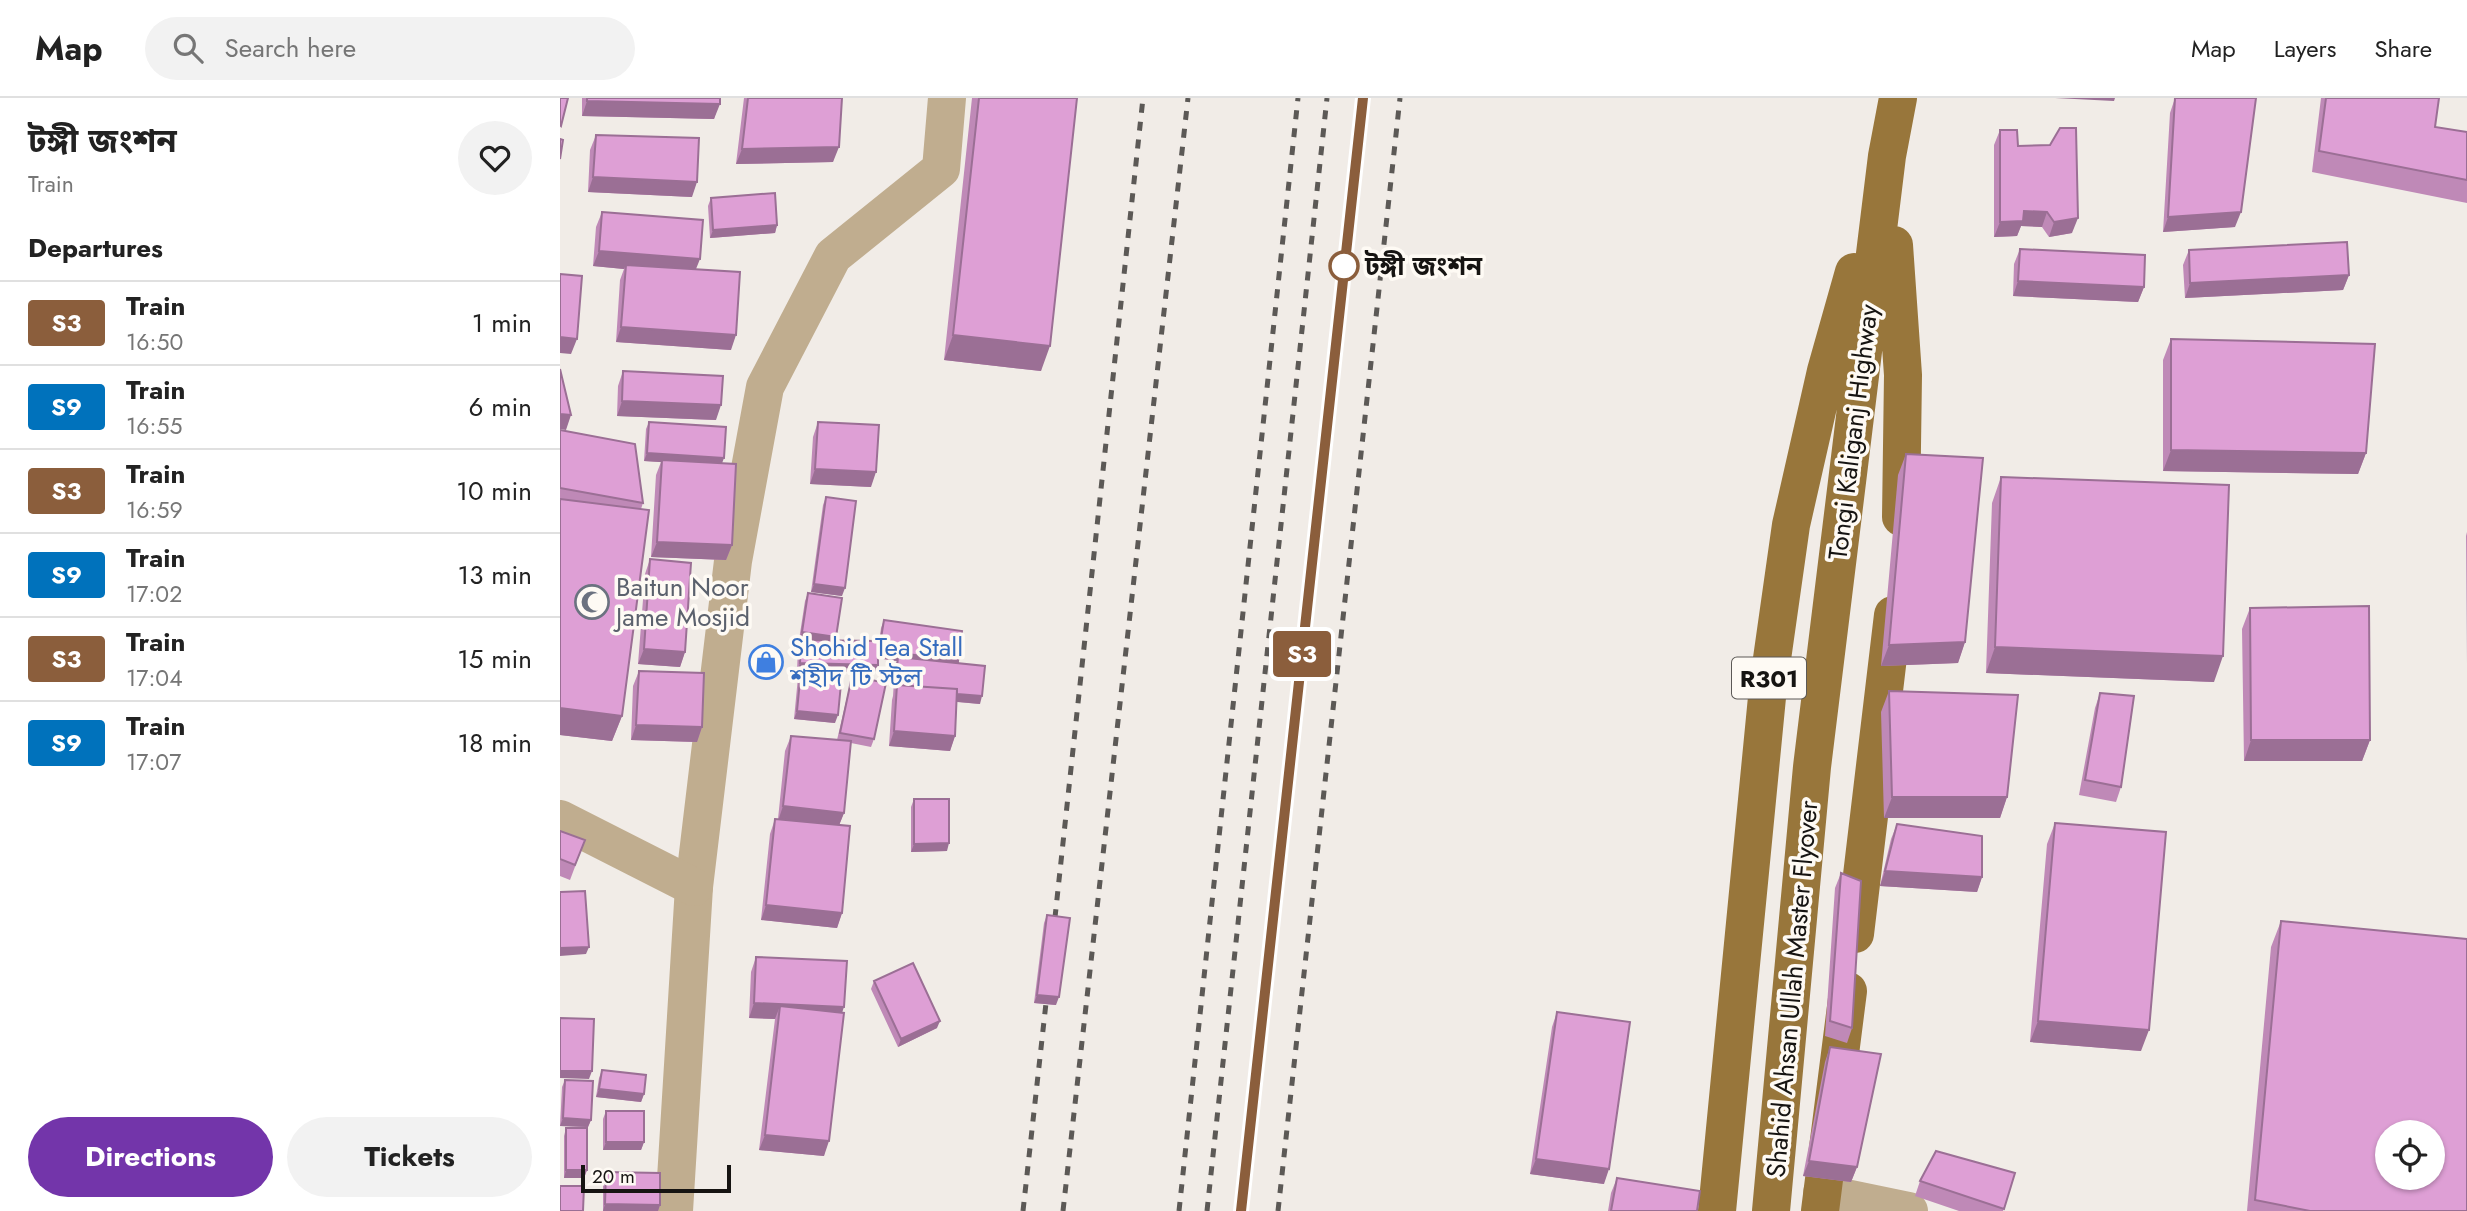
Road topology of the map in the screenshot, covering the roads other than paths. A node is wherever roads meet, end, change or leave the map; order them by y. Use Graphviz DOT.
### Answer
graph roads {
  1 [pos="947,98"];
  2 [pos="1898,98"];
  3 [pos="1887,156"];
  4 [pos="1812,767"];
  5 [pos="560,819"];
  6 [pos="694,887"];
  7 [pos="1821,1202"];
  8 [pos="674,1211"];
  9 [pos="1717,1211"];
  10 [pos="1771,1211"];
  11 [pos="1909,1211"];
  1 -- 6 [label="street"];
  2 -- 3 [label="main road, Tongi Kaliganj Highway / R301"];
  3 -- 4 [label="main road, Tongi Kaliganj Highway / R301"];
  3 -- 7 [label="main road, R301"];
  3 -- 9 [label="main road, R301"];
  4 -- 10 [label="main road, Shahid Ahsan Ullah Master Flyover / R301"];
  5 -- 6 [label="street"];
  6 -- 8 [label="street"];
  7 -- 11 [label="street"];
}
